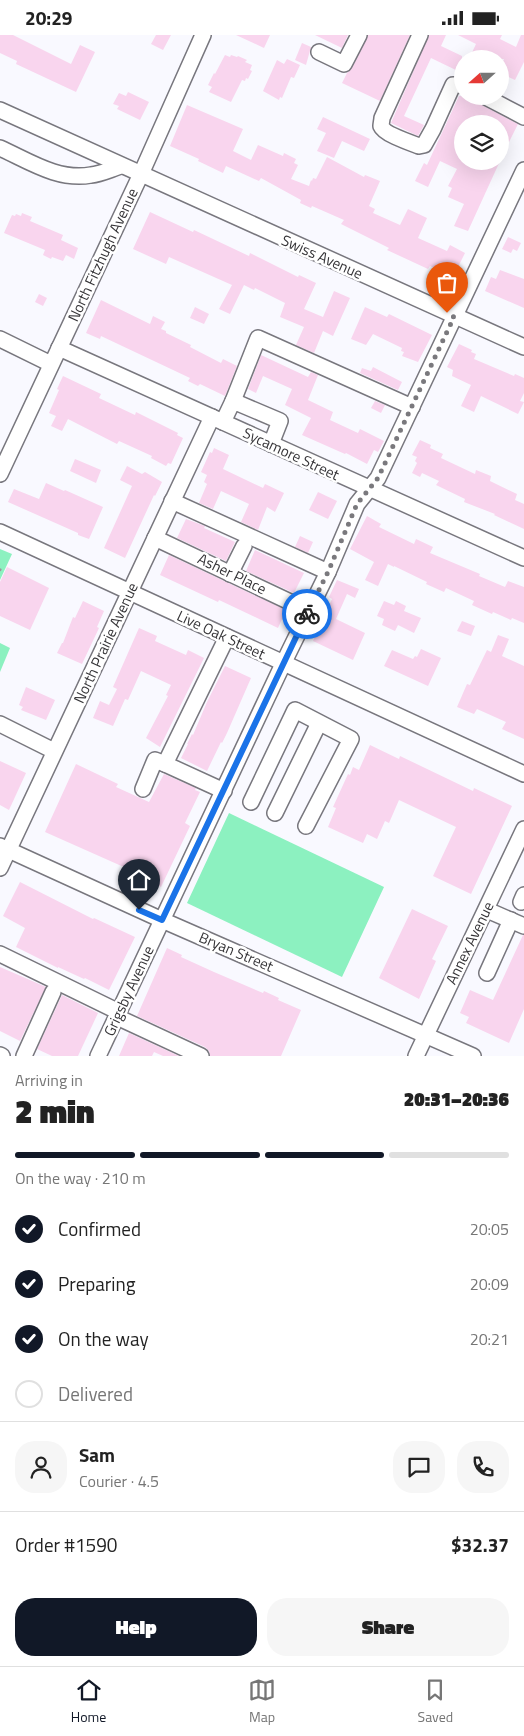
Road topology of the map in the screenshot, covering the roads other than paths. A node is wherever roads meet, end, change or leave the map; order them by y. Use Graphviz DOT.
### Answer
graph roads {
  1 [pos="203,35"];
  2 [pos="358,35"];
  3 [pos="420,35"];
  4 [pos="319,52"];
  5 [pos="454,85"];
  6 [pos="501,105"];
  7 [pos="0,110"];
  8 [pos="524,117"];
  9 [pos="0,148"];
  10 [pos="121,166"];
  11 [pos="524,170"];
  12 [pos="141,174"];
  13 [pos="454,317"];
  14 [pos="0,339"];
  15 [pos="524,347"];
  16 [pos="59,348"];
  17 [pos="51,364"];
  18 [pos="233,401"];
  19 [pos="412,407"];
  20 [pos="217,420"];
  21 [pos="271,444"];
  22 [pos="1,469"];
  23 [pos="369,489"];
  24 [pos="172,501"];
  25 [pos="0,532"];
  26 [pos="155,538"];
  27 [pos="244,546"];
  28 [pos="524,558"];
  29 [pos="328,572"];
  30 [pos="230,574"];
  31 [pos="131,593"];
  32 [pos="309,611"];
  33 [pos="227,637"];
  34 [pos="283,664"];
  35 [pos="0,723"];
  36 [pos="319,723"];
  37 [pos="54,751"];
  38 [pos="165,764"];
  39 [pos="524,774"];
  40 [pos="143,789"];
  41 [pos="224,791"];
  42 [pos="251,802"];
  43 [pos="275,813"];
  44 [pos="306,826"];
  45 [pos="524,829"];
  46 [pos="4,848"];
  47 [pos="0,868"];
  48 [pos="486,910"];
  49 [pos="162,920"];
  50 [pos="518,923"];
  51 [pos="0,954"];
  52 [pos="486,973"];
  53 [pos="53,992"];
  54 [pos="118,1014"];
  55 [pos="426,1035"];
  56 [pos="24,1056"];
  57 [pos="98,1056"];
  58 [pos="201,1056"];
  59 [pos="416,1056"];
  60 [pos="473,1056"];
  1 -- 12 [label="street, North Fitzhugh Avenue"];
  2 -- 4 [label="street"];
  3 -- 5 [label="street"];
  6 -- 8 [label="street"];
  7 -- 10 [label="street, Swiss Avenue"];
  9 -- 10 [label="street"];
  10 -- 12 [label="street, Swiss Avenue"];
  11 -- 13 [label="street, Grigsby Avenue"];
  12 -- 13 [label="street, Swiss Avenue"];
  12 -- 16 [label="street, North Fitzhugh Avenue"];
  13 -- 15 [label="street, Swiss Avenue"];
  13 -- 19 [label="street, Grigsby Avenue"];
  14 -- 17 [label="street"];
  16 -- 17 [label="street, North Fitzhugh Avenue"];
  16 -- 20 [label="street, Sycamore Street"];
  17 -- 22 [label="street, North Fitzhugh Avenue"];
  18 -- 19 [label="street, North Prairie Avenue"];
  18 -- 20 [label="street, North Prairie Avenue"];
  18 -- 21 [label="street"];
  19 -- 23 [label="street, Grigsby Avenue"];
  20 -- 21 [label="street, Sycamore Street"];
  20 -- 24 [label="street, North Prairie Avenue"];
  21 -- 23 [label="street, Sycamore Street"];
  23 -- 28 [label="street, Sycamore Street"];
  23 -- 29 [label="street, Grigsby Avenue"];
  24 -- 26 [label="street, North Prairie Avenue"];
  24 -- 29 [label="street"];
  25 -- 31 [label="street, Live Oak Street"];
  26 -- 30 [label="street, Asher Place"];
  26 -- 31 [label="street, North Prairie Avenue"];
  27 -- 30 [label="street"];
  29 -- 32 [label="street, Grigsby Avenue"];
  30 -- 32 [label="street, Asher Place"];
  31 -- 33 [label="street, Live Oak Street"];
  31 -- 37 [label="street, North Prairie Avenue"];
  32 -- 34 [label="street, Grigsby Avenue"];
  33 -- 34 [label="street, Live Oak Street"];
  33 -- 38 [label="street"];
  34 -- 39 [label="street, Live Oak Street"];
  34 -- 41 [label="street, Grigsby Avenue"];
  35 -- 37 [label="street"];
  36 -- 42 [label="street"];
  36 -- 43 [label="street"];
  36 -- 44 [label="street"];
  37 -- 46 [label="street, North Prairie Avenue"];
  38 -- 40 [label="street"];
  38 -- 41 [label="street"];
  41 -- 49 [label="street, Grigsby Avenue"];
  45 -- 48 [label="street, Annex Avenue"];
  46 -- 47 [label="street, North Prairie Avenue"];
  46 -- 49 [label="street, Bryan Street"];
  48 -- 50 [label="street"];
  48 -- 55 [label="street, Annex Avenue"];
  49 -- 54 [label="street, Grigsby Avenue"];
  49 -- 55 [label="street, Bryan Street"];
  50 -- 52 [label="street"];
  51 -- 54 [label="street"];
  53 -- 56 [label="street"];
  54 -- 57 [label="street, Grigsby Avenue"];
  54 -- 58 [label="street"];
  55 -- 59 [label="street, Annex Avenue"];
  55 -- 60 [label="street, Bryan Street"];
}
